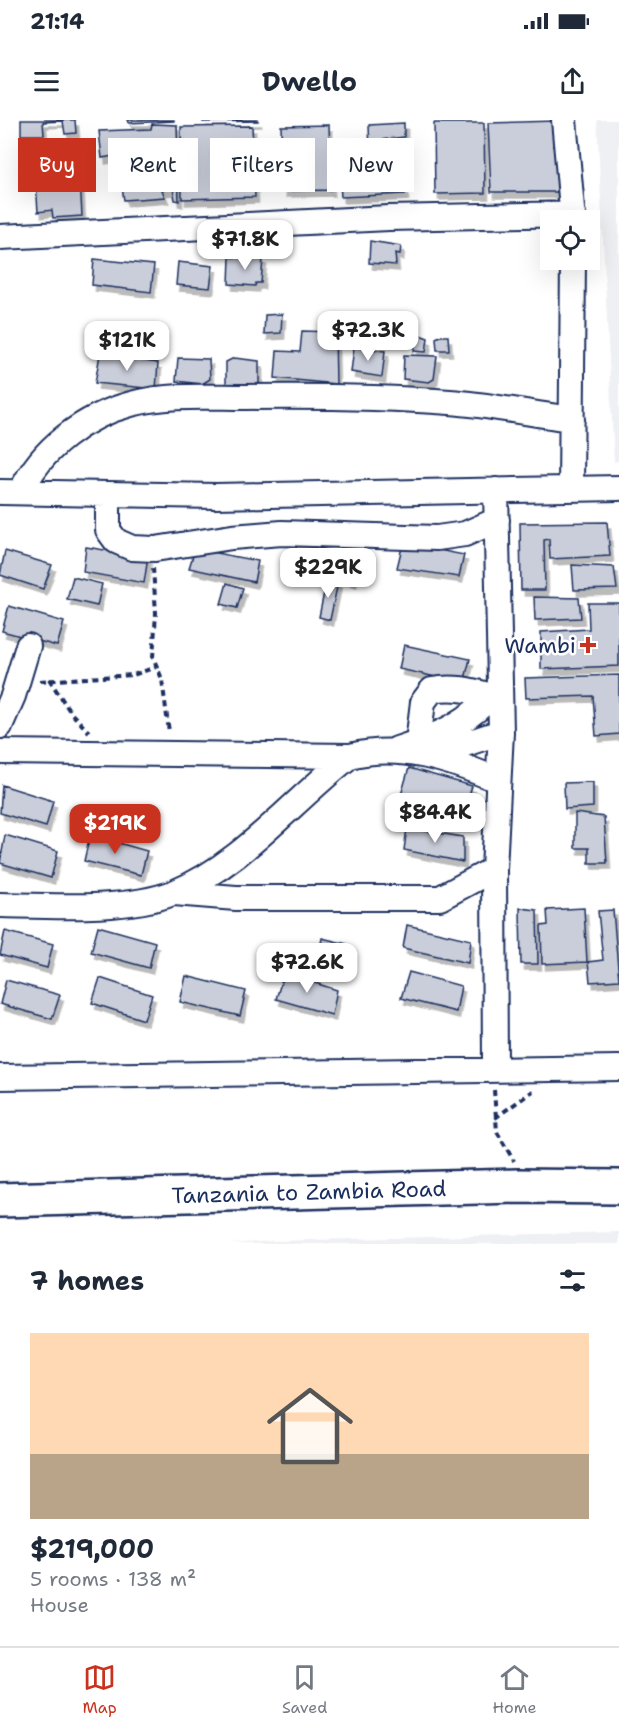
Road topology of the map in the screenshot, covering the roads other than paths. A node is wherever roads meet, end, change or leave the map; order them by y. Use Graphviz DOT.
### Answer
graph roads {
  1 [pos="564,120"];
  2 [pos="572,210"];
  3 [pos="540,217"];
  4 [pos="0,237"];
  5 [pos="573,270"];
  6 [pos="572,419"];
  7 [pos="619,488"];
  8 [pos="571,489"];
  9 [pos="496,490"];
  10 [pos="10,492"];
  11 [pos="108,494"];
  12 [pos="497,520"];
  13 [pos="28,646"];
  14 [pos="496,692"];
  15 [pos="0,726"];
  16 [pos="501,732"];
  17 [pos="422,749"];
  18 [pos="0,752"];
  19 [pos="350,756"];
  20 [pos="497,780"];
  21 [pos="494,869"];
  22 [pos="172,893"];
  23 [pos="0,905"];
  24 [pos="495,1068"];
  25 [pos="619,1068"];
  26 [pos="0,1077"];
  27 [pos="619,1187"];
  28 [pos="0,1200"];
  1 -- 2 [label="street"];
  3 -- 4 [label="street"];
  5 -- 6 [label="street"];
  6 -- 8 [label="street"];
  6 -- 10 [label="street"];
  7 -- 8 [label="street"];
  8 -- 9 [label="street"];
  9 -- 11 [label="street"];
  9 -- 12 [label="street"];
  10 -- 11 [label="street"];
  11 -- 12 [label="street"];
  12 -- 14 [label="street"];
  13 -- 15 [label="street"];
  14 -- 16 [label="street"];
  14 -- 17 [label="street"];
  14 -- 17 [label="street"];
  16 -- 17 [label="street"];
  16 -- 20 [label="street"];
  17 -- 19 [label="street"];
  17 -- 20 [label="street"];
  18 -- 19 [label="street"];
  19 -- 22 [label="street"];
  20 -- 21 [label="street"];
  21 -- 22 [label="street"];
  21 -- 24 [label="street"];
  22 -- 23 [label="street"];
  24 -- 25 [label="street"];
  24 -- 26 [label="street"];
  27 -- 28 [label="highway, Tanzania to Zambia Road"];
}
